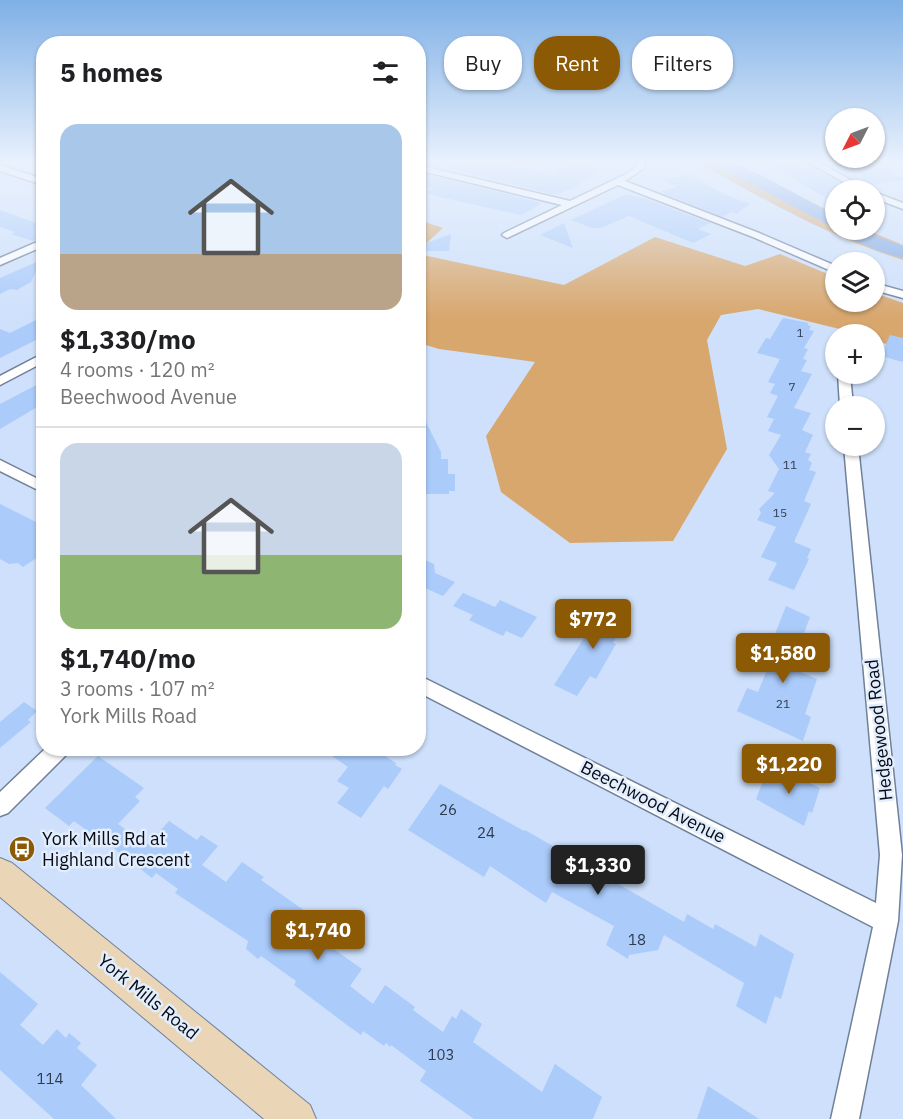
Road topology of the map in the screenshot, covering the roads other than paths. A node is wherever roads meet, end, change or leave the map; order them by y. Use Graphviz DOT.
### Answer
graph roads {
  1 [pos="552,213"];
  2 [pos="699,213"];
  3 [pos="507,235"];
  4 [pos="36,245"];
  5 [pos="0,261"];
  6 [pos="825,265"];
  7 [pos="885,289"];
  8 [pos="903,295"];
  9 [pos="36,361"];
  10 [pos="0,381"];
  11 [pos="852,456"];
  12 [pos="0,465"];
  13 [pos="36,484"];
  14 [pos="426,687"];
  15 [pos="52,756"];
  16 [pos="0,806"];
  17 [pos="0,875"];
  18 [pos="886,921"];
  19 [pos="297,1119"];
  20 [pos="845,1119"];
  1 -- 3 [label="street"];
  2 -- 6 [label="street"];
  4 -- 5 [label="street"];
  7 -- 8 [label="street"];
  9 -- 10 [label="street"];
  11 -- 18 [label="street, Hedgewood Road"];
  12 -- 13 [label="street"];
  14 -- 18 [label="street, Beechwood Avenue"];
  15 -- 16 [label="street"];
  17 -- 19 [label="main road, York Mills Road"];
  18 -- 20 [label="street, Hedgewood Road"];
}
